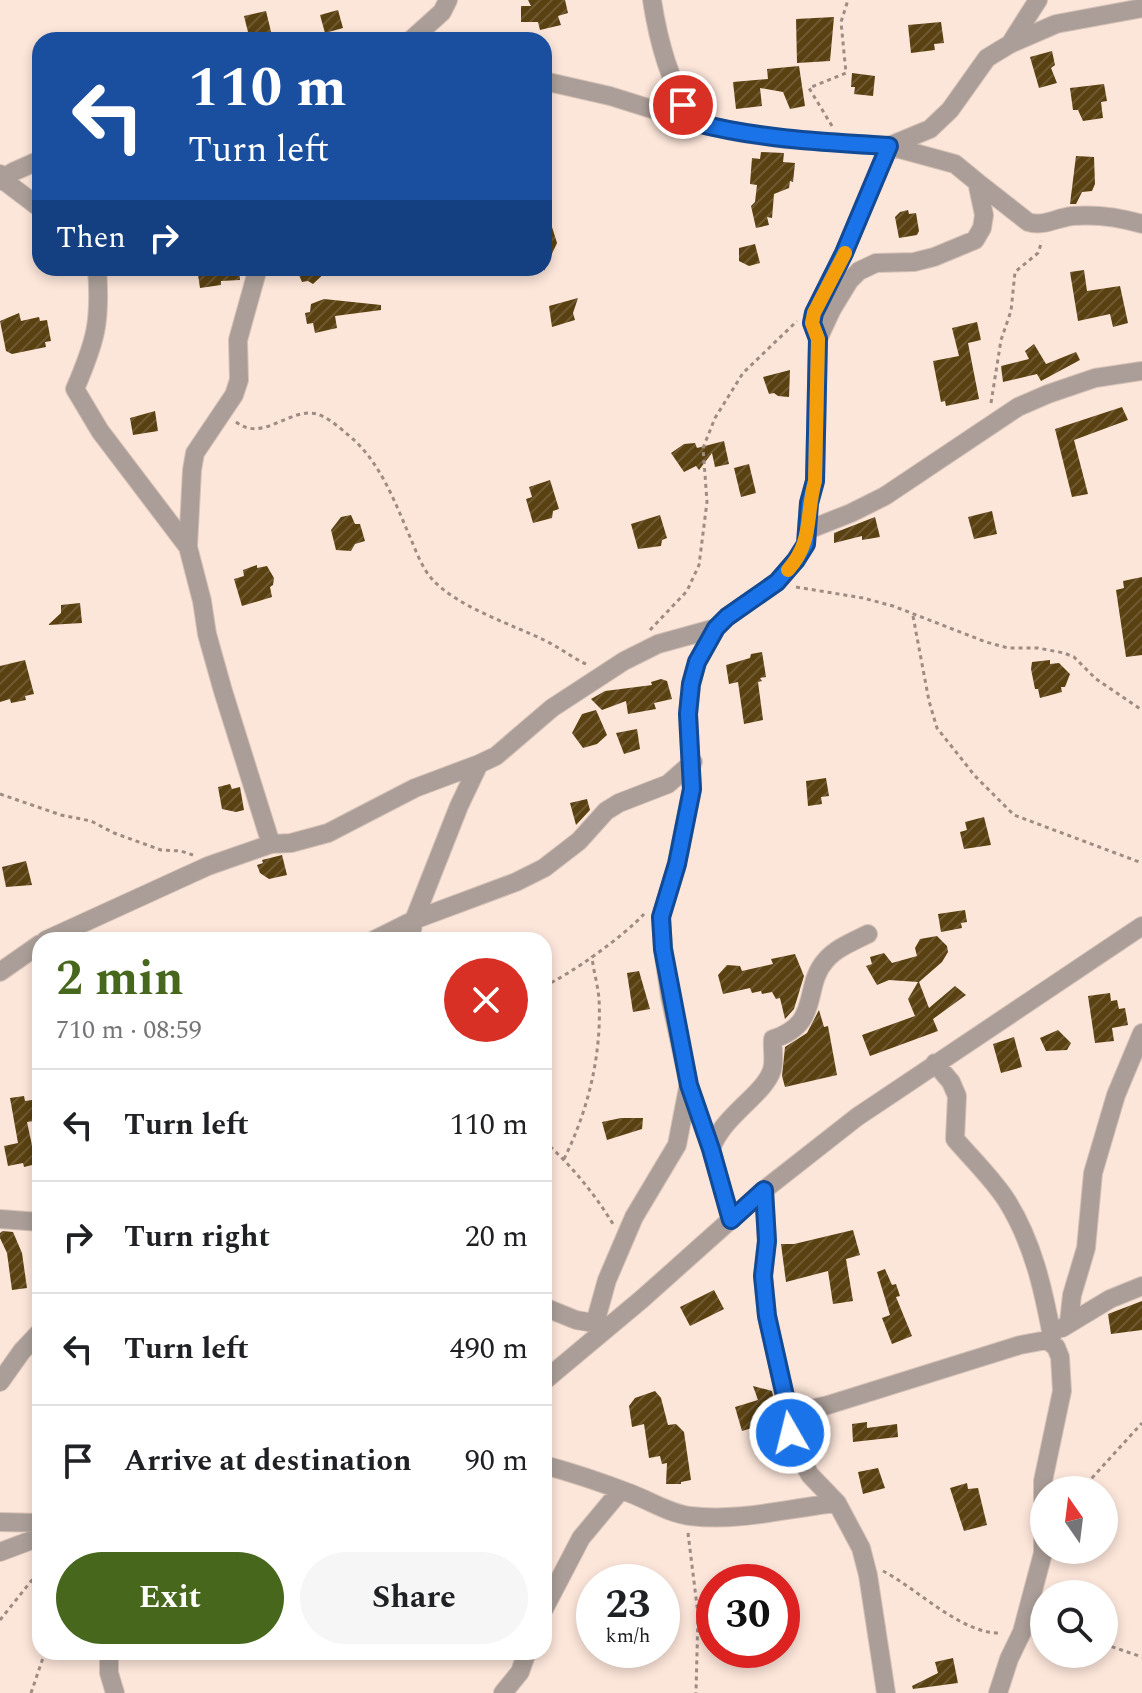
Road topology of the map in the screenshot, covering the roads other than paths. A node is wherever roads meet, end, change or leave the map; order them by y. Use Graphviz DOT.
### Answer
graph roads {
  1 [pos="448,0"];
  2 [pos="652,0"];
  3 [pos="1038,0"];
  4 [pos="1142,8"];
  5 [pos="420,32"];
  6 [pos="1010,44"];
  7 [pos="552,83"];
  8 [pos="693,122"];
  9 [pos="889,146"];
  10 [pos="32,164"];
  11 [pos="1,178"];
  12 [pos="977,182"];
  13 [pos="32,202"];
  14 [pos="1142,224"];
  15 [pos="98,276"];
  16 [pos="256,276"];
  17 [pos="818,339"];
  18 [pos="1142,371"];
  19 [pos="808,530"];
  20 [pos="188,547"];
  21 [pos="716,628"];
  22 [pos="693,762"];
  23 [pos="479,764"];
  24 [pos="271,844"];
  25 [pos="414,920"];
  26 [pos="1142,926"];
  27 [pos="64,932"];
  28 [pos="390,932"];
  29 [pos="412,932"];
  30 [pos="868,934"];
  31 [pos="32,950"];
  32 [pos="0,972"];
  33 [pos="1142,1033"];
  34 [pos="935,1063"];
  35 [pos="689,1085"];
  36 [pos="711,1149"];
  37 [pos="764,1190"];
  38 [pos="0,1219"];
  39 [pos="731,1220"];
  40 [pos="32,1221"];
  41 [pos="1136,1291"];
  42 [pos="552,1310"];
  43 [pos="1069,1322"];
  44 [pos="602,1324"];
  45 [pos="1050,1338"];
  46 [pos="32,1342"];
  47 [pos="552,1373"];
  48 [pos="0,1382"];
  49 [pos="789,1414"];
  50 [pos="552,1468"];
  51 [pos="621,1490"];
  52 [pos="837,1503"];
  53 [pos="0,1522"];
  54 [pos="32,1523"];
  55 [pos="32,1540"];
  56 [pos="0,1552"];
  57 [pos="552,1594"];
  58 [pos="109,1660"];
  59 [pos="524,1660"];
  60 [pos="115,1693"];
  61 [pos="503,1693"];
  62 [pos="886,1693"];
  63 [pos="998,1693"];
  1 -- 5 [label="street"];
  2 -- 8 [label="street"];
  3 -- 6 [label="street"];
  4 -- 6 [label="street"];
  6 -- 9 [label="street"];
  7 -- 8 [label="street"];
  8 -- 9 [label="street"];
  9 -- 12 [label="street"];
  9 -- 17 [label="street"];
  10 -- 11 [label="street"];
  11 -- 13 [label="street"];
  12 -- 14 [label="street"];
  12 -- 17 [label="street"];
  15 -- 20 [label="street"];
  16 -- 20 [label="street"];
  17 -- 19 [label="street"];
  18 -- 19 [label="street"];
  19 -- 21 [label="street"];
  20 -- 24 [label="street"];
  21 -- 22 [label="street"];
  21 -- 23 [label="street"];
  22 -- 25 [label="street"];
  22 -- 35 [label="street"];
  23 -- 24 [label="street"];
  23 -- 25 [label="street"];
  24 -- 27 [label="street"];
  25 -- 28 [label="street"];
  25 -- 29 [label="street"];
  26 -- 34 [label="street"];
  30 -- 36 [label="street"];
  31 -- 32 [label="street"];
  33 -- 43 [label="street"];
  34 -- 37 [label="street"];
  34 -- 45 [label="street"];
  35 -- 36 [label="street"];
  35 -- 44 [label="street"];
  36 -- 39 [label="street"];
  37 -- 39 [label="street"];
  37 -- 49 [label="street"];
  38 -- 40 [label="street"];
  39 -- 44 [label="street"];
  41 -- 43 [label="street"];
  42 -- 44 [label="street"];
  43 -- 45 [label="street"];
  44 -- 47 [label="street"];
  45 -- 49 [label="street"];
  45 -- 63 [label="street"];
  46 -- 48 [label="street"];
  49 -- 52 [label="street"];
  50 -- 51 [label="street"];
  51 -- 52 [label="street"];
  51 -- 57 [label="street"];
  52 -- 62 [label="street"];
  53 -- 54 [label="street"];
  55 -- 56 [label="street"];
  58 -- 60 [label="street"];
  59 -- 61 [label="street"];
}
